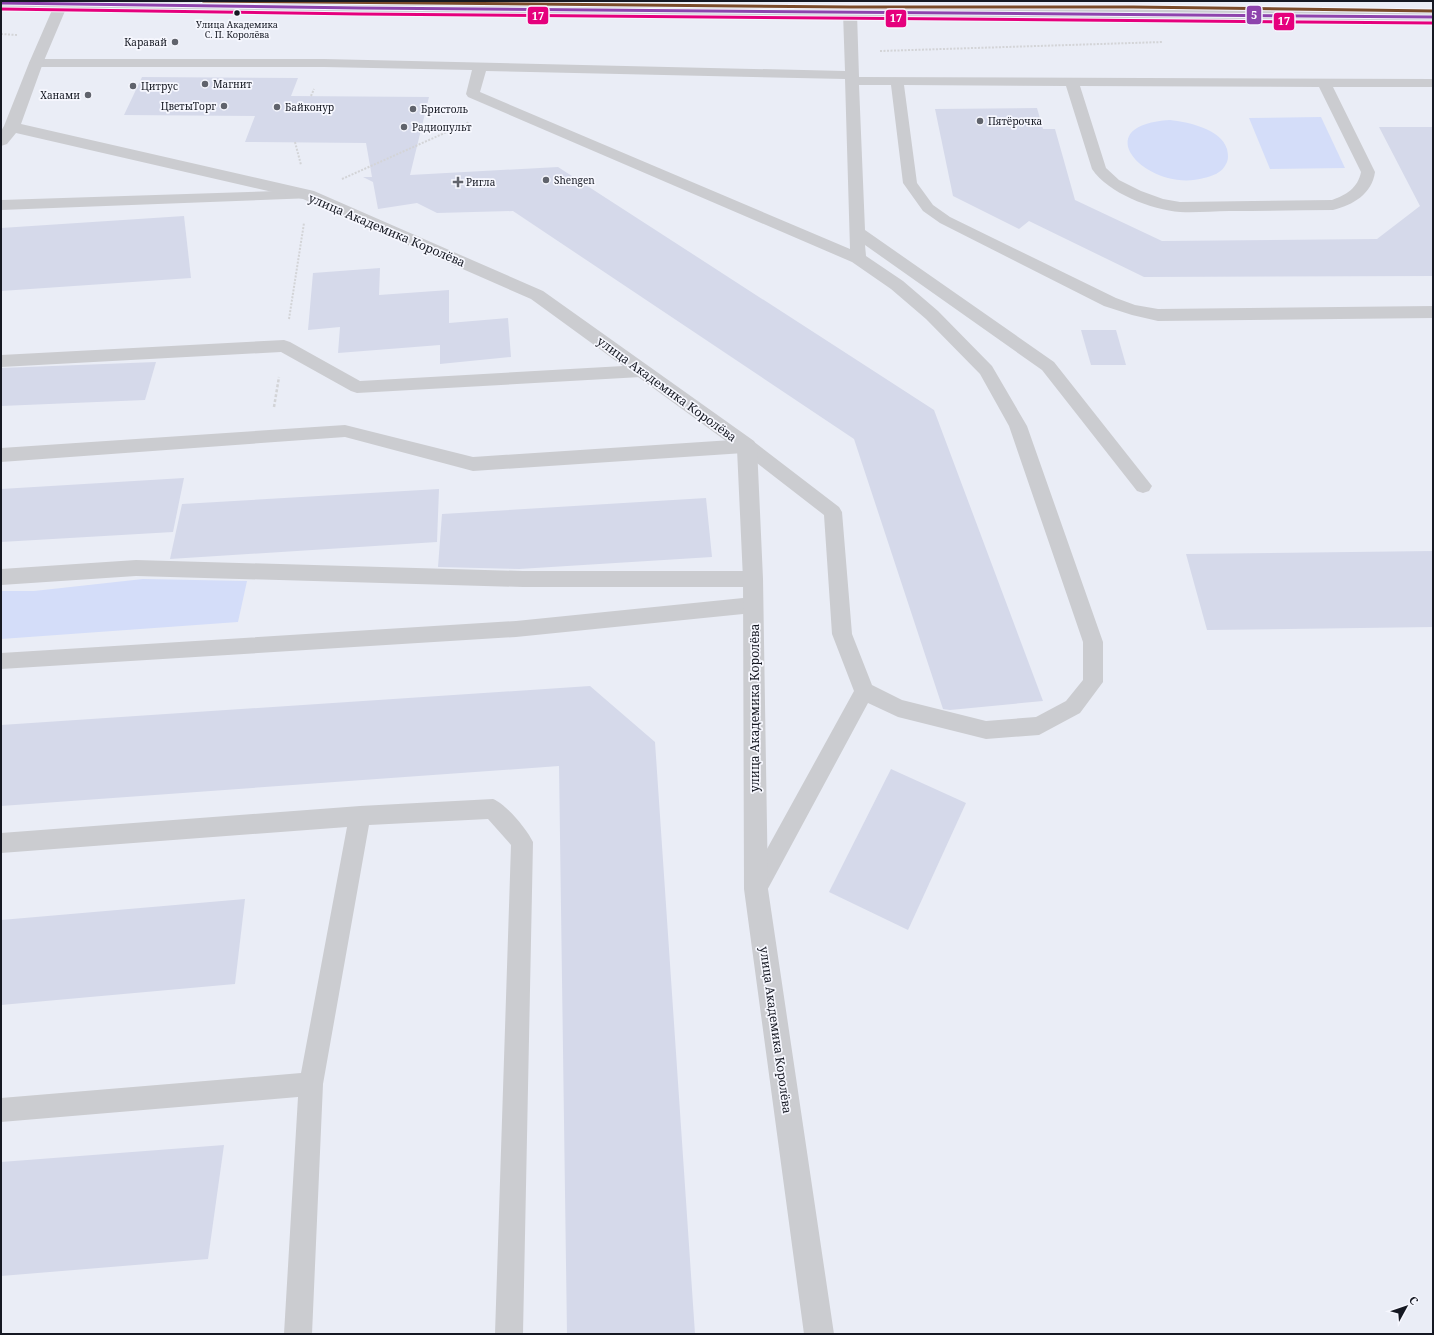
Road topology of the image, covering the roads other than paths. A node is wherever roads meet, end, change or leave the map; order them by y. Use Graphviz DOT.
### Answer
graph roads {
  1 [pos="1399,1"];
  2 [pos="1,3"];
  3 [pos="62,3"];
  4 [pos="850,13"];
  5 [pos="1408,16"];
  6 [pos="1433,17"];
  7 [pos="36,63"];
  8 [pos="480,66"];
  9 [pos="853,78"];
  10 [pos="897,82"];
  11 [pos="1072,82"];
  12 [pos="1324,82"];
  13 [pos="1433,83"];
  14 [pos="6,134"];
  15 [pos="308,195"];
  16 [pos="1,205"];
  17 [pos="857,232"];
  18 [pos="858,258"];
  19 [pos="1433,312"];
  20 [pos="1,361"];
  21 [pos="641,371"];
  22 [pos="747,446"];
  23 [pos="1,455"];
  24 [pos="1143,486"];
  25 [pos="1,577"];
  26 [pos="754,579"];
  27 [pos="754,605"];
  28 [pos="1,661"];
  29 [pos="864,691"];
  30 [pos="360,816"];
  31 [pos="1,843"];
  32 [pos="756,889"];
  33 [pos="311,1084"];
  34 [pos="1,1110"];
  35 [pos="295,1334"];
  36 [pos="509,1334"];
  37 [pos="819,1334"];
  1 -- 5 [label="main road"];
  2 -- 3 [label="main road"];
  3 -- 4 [label="main road"];
  3 -- 7 [label="street, улица Академика Королёва"];
  4 -- 5 [label="main road"];
  4 -- 9 [label="lane"];
  5 -- 6 [label="main road"];
  7 -- 8 [label="lane"];
  7 -- 14 [label="street, улица Академика Королёва"];
  8 -- 9 [label="lane"];
  8 -- 18 [label="lane"];
  9 -- 10 [label="lane"];
  9 -- 17 [label="lane"];
  10 -- 11 [label="lane"];
  10 -- 19 [label="lane"];
  11 -- 12 [label="lane"];
  11 -- 12 [label="lane"];
  12 -- 13 [label="lane"];
  14 -- 15 [label="street, улица Академика Королёва"];
  15 -- 16 [label="lane"];
  15 -- 21 [label="street, улица Академика Королёва"];
  17 -- 18 [label="lane"];
  17 -- 24 [label="lane"];
  18 -- 29 [label="lane"];
  20 -- 21 [label="lane"];
  21 -- 22 [label="street, улица Академика Королёва"];
  22 -- 23 [label="lane"];
  22 -- 26 [label="street, улица Академика Королёва"];
  22 -- 29 [label="lane"];
  25 -- 26 [label="lane"];
  26 -- 27 [label="street, улица Академика Королёва"];
  27 -- 28 [label="lane"];
  27 -- 32 [label="street, улица Академика Королёва"];
  29 -- 32 [label="lane"];
  30 -- 31 [label="lane"];
  30 -- 33 [label="lane"];
  30 -- 36 [label="lane"];
  32 -- 37 [label="street, улица Академика Королёва"];
  33 -- 34 [label="lane"];
  33 -- 35 [label="lane"];
}
